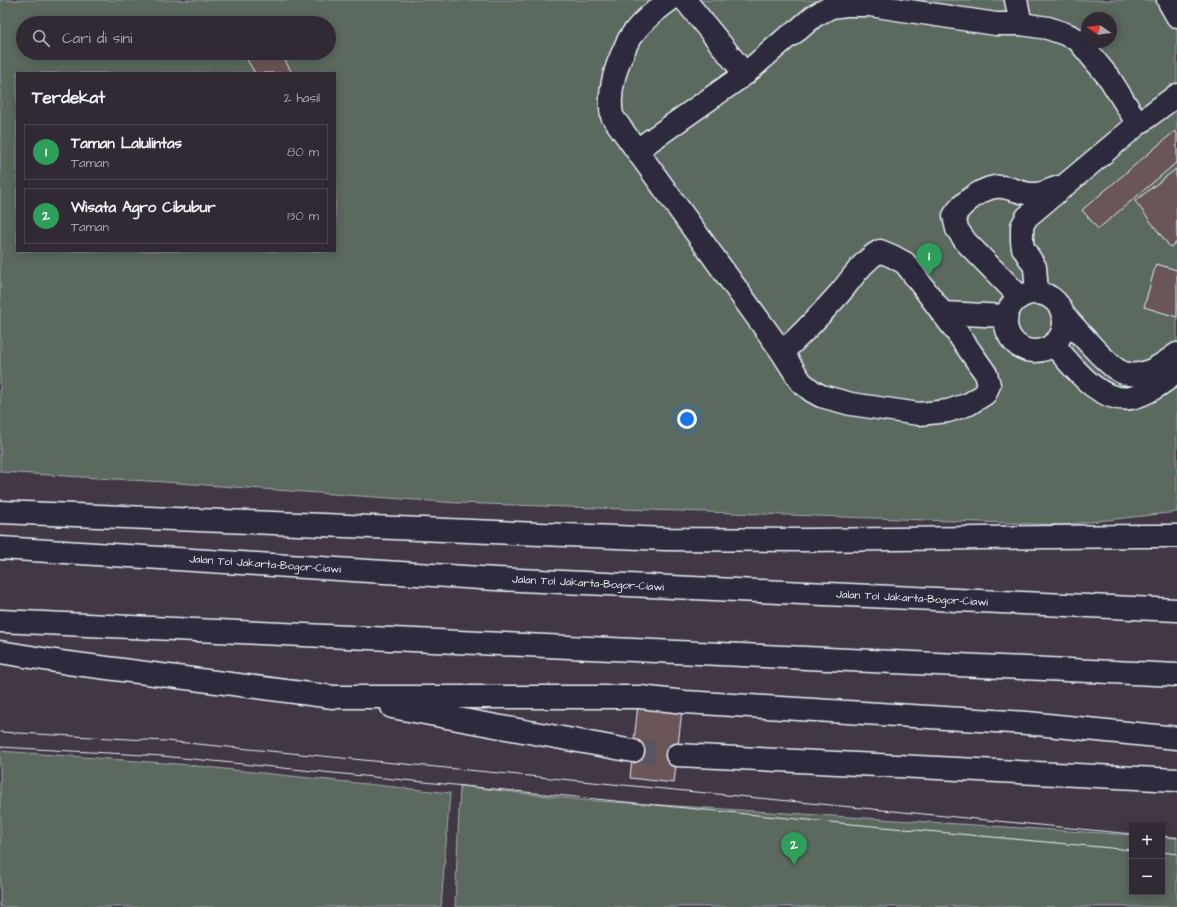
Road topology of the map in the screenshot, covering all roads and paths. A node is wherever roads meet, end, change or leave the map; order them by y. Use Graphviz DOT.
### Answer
graph roads {
  1 [pos="670,0"];
  2 [pos="685,0"];
  3 [pos="949,0"];
  4 [pos="1016,0"];
  5 [pos="1168,0"];
  6 [pos="828,3"];
  7 [pos="932,14"];
  8 [pos="1177,16"];
  9 [pos="1021,24"];
  10 [pos="745,74"];
  11 [pos="1177,95"];
  12 [pos="1138,124"];
  13 [pos="637,150"];
  14 [pos="1064,186"];
  15 [pos="1029,295"];
  16 [pos="942,313"];
  17 [pos="1062,313"];
  18 [pos="1006,316"];
  19 [pos="1053,344"];
  20 [pos="782,352"];
  21 [pos="1177,354"];
  22 [pos="1177,372"];
  23 [pos="0,512"];
  24 [pos="1177,536"];
  25 [pos="0,548"];
  26 [pos="1177,610"];
  27 [pos="0,621"];
  28 [pos="0,652"];
  29 [pos="1177,675"];
  30 [pos="333,696"];
  31 [pos="1177,738"];
  32 [pos="633,751"];
  33 [pos="677,755"];
  34 [pos="1177,780"];
  1 -- 13 [label="main road"];
  2 -- 10 [label="main road"];
  3 -- 7 [label="main road"];
  4 -- 9 [label="main road"];
  5 -- 8 [label="main road"];
  6 -- 7 [label="main road"];
  6 -- 10 [label="main road"];
  7 -- 9 [label="main road"];
  9 -- 12 [label="main road"];
  10 -- 13 [label="main road"];
  11 -- 12 [label="main road"];
  12 -- 14 [label="main road"];
  13 -- 20 [label="main road"];
  14 -- 15 [label="main road"];
  14 -- 15 [label="main road"];
  15 -- 17 [label="main road"];
  15 -- 18 [label="main road"];
  16 -- 18 [label="main road"];
  16 -- 20 [label="main road"];
  16 -- 20 [label="main road"];
  17 -- 19 [label="main road"];
  17 -- 21 [label="main road"];
  18 -- 19 [label="main road"];
  19 -- 22 [label="main road"];
  23 -- 24 [label="main road"];
  25 -- 26 [label="main road, Jalan Tol Jakarta–Bogor–Ciawi"];
  27 -- 29 [label="main road"];
  28 -- 30 [label="main road"];
  30 -- 31 [label="main road"];
  30 -- 32 [label="main road"];
  33 -- 34 [label="main road"];
}
